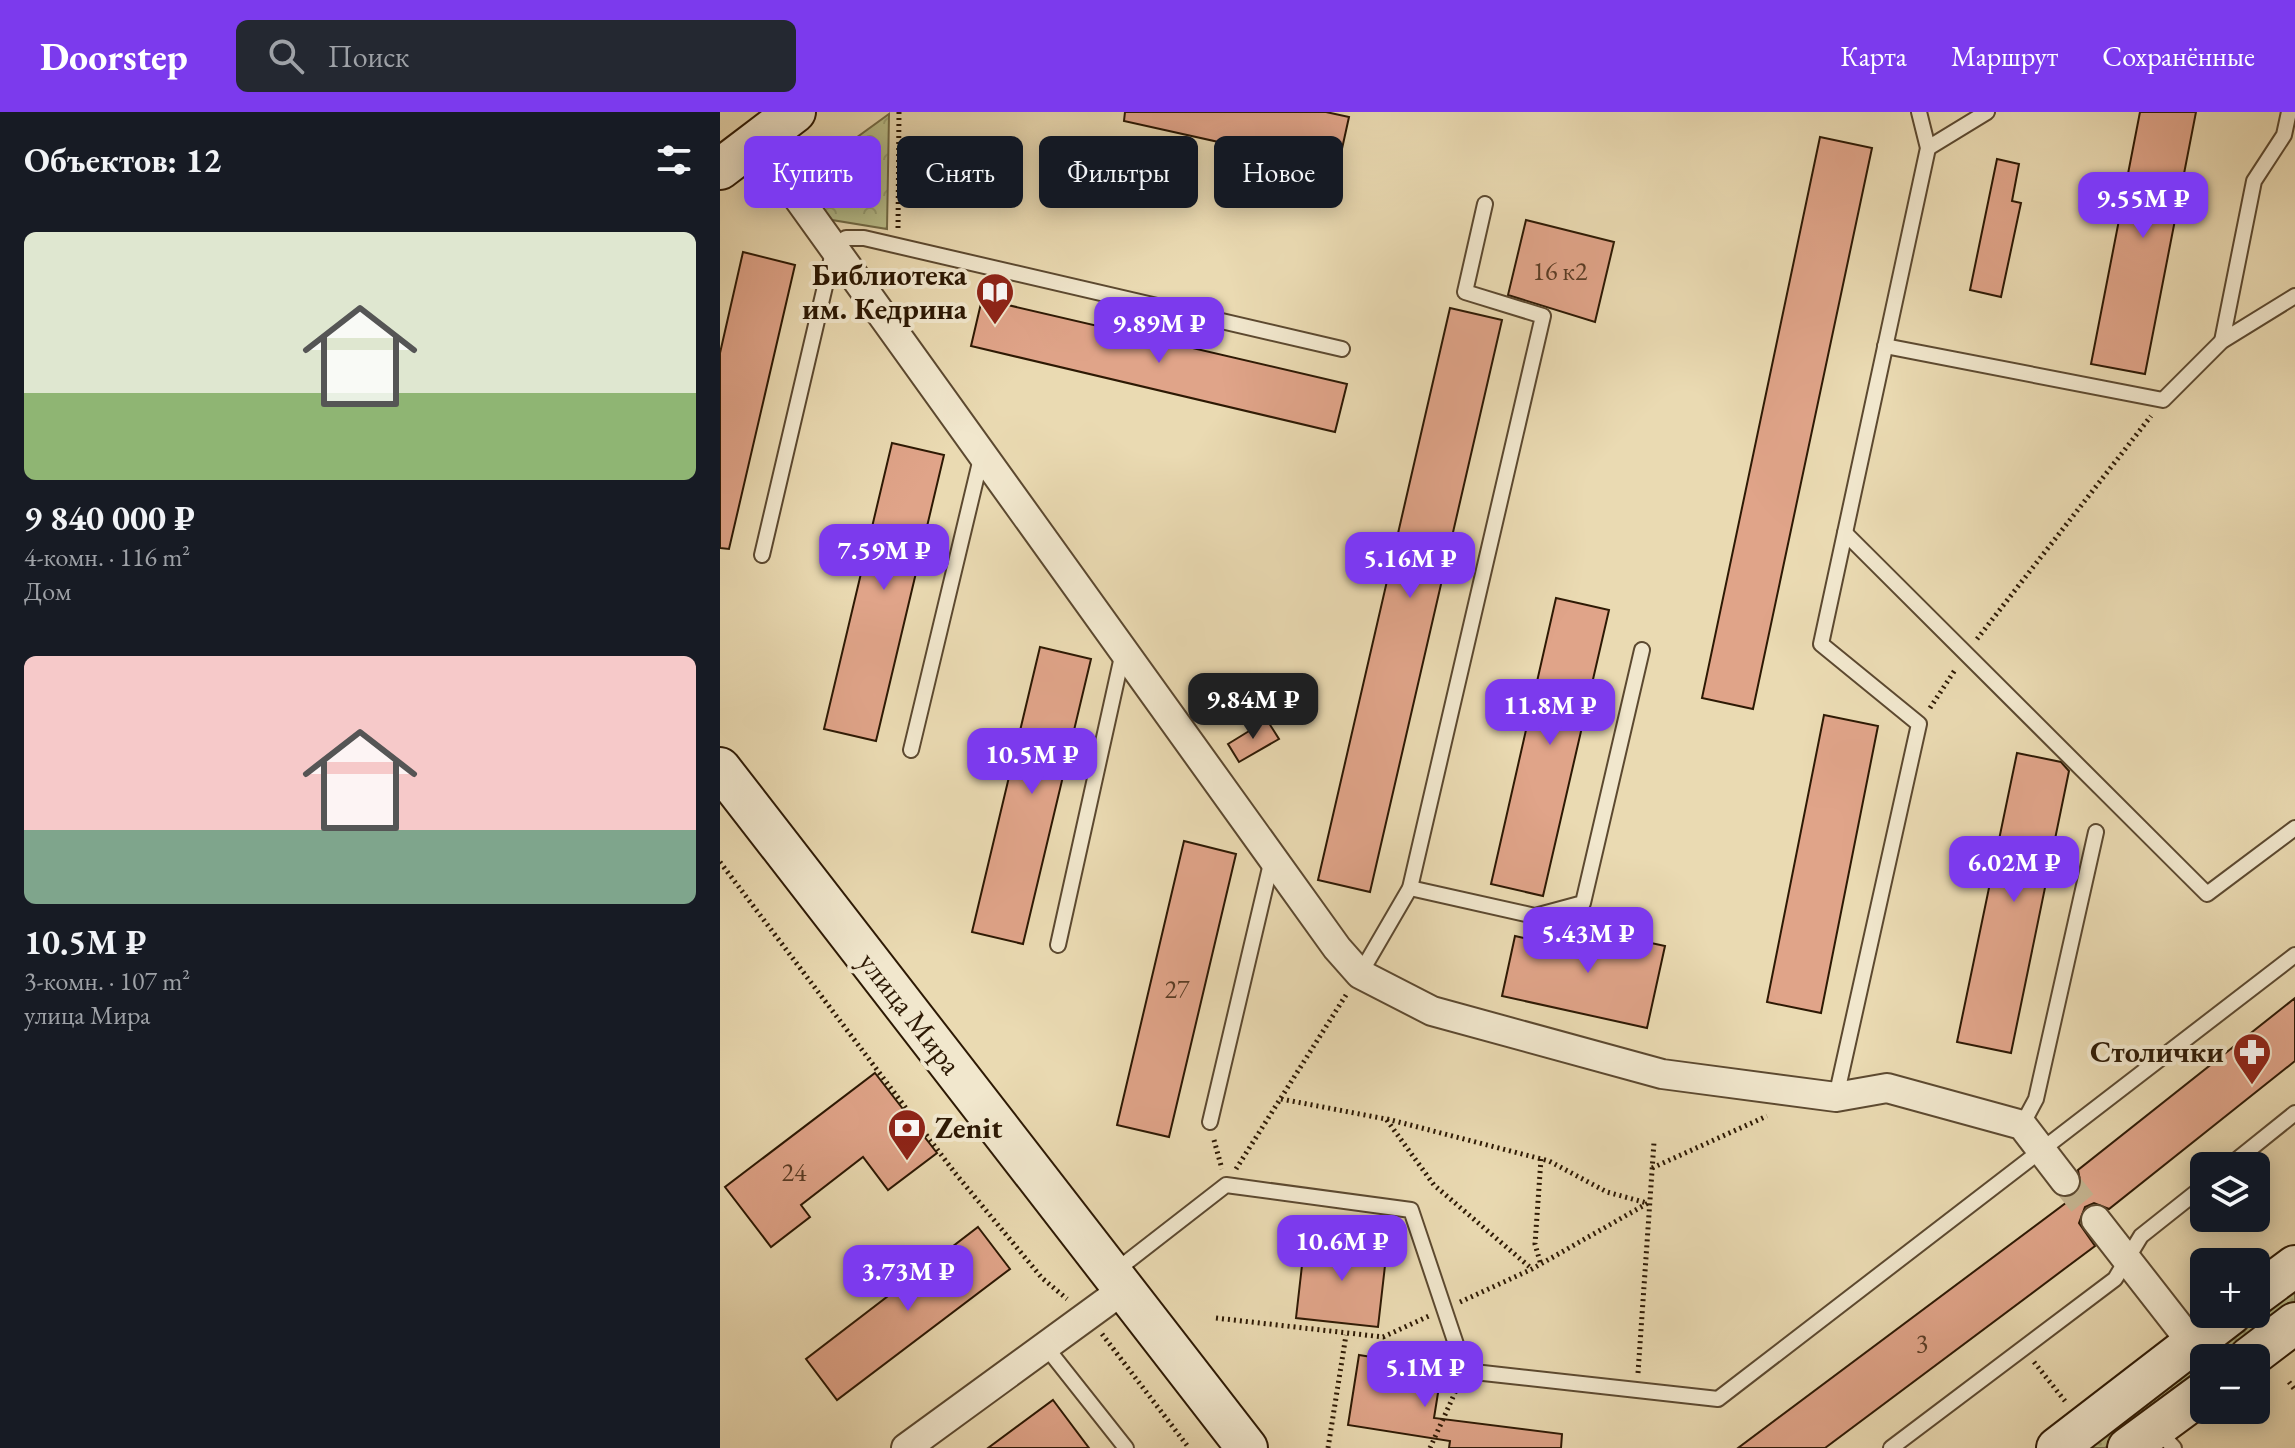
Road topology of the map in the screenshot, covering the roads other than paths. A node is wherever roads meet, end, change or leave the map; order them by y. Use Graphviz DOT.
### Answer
graph roads {
  1 [pos="795,112"];
  2 [pos="1919,112"];
  3 [pos="1987,112"];
  4 [pos="2289,112"];
  5 [pos="1928,148"];
  6 [pos="732,154"];
  7 [pos="1485,204"];
  8 [pos="834,248"];
  9 [pos="2295,296"];
  10 [pos="2222,341"];
  11 [pos="1885,346"];
  12 [pos="1342,349"];
  13 [pos="982,454"];
  14 [pos="1845,533"];
  15 [pos="762,555"];
  16 [pos="1642,650"];
  17 [pos="1124,651"];
  18 [pos="911,750"];
  19 [pos="720,768"];
  20 [pos="2295,828"];
  21 [pos="2096,832"];
  22 [pos="1273,859"];
  23 [pos="1410,888"];
  24 [pos="1058,945"];
  25 [pos="2295,955"];
  26 [pos="1360,974"];
  27 [pos="1826,1096"];
  28 [pos="2295,1113"];
  29 [pos="1210,1122"];
  30 [pos="2022,1125"];
  31 [pos="2041,1151"];
  32 [pos="2246,1152"];
  33 [pos="2065,1181"];
  34 [pos="2190,1197"];
  35 [pos="2096,1220"];
  36 [pos="2127,1259"];
  37 [pos="2295,1266"];
  38 [pos="1118,1281"];
  39 [pos="2270,1285"];
  40 [pos="2295,1323"];
  41 [pos="2212,1328"];
  42 [pos="2192,1343"];
  43 [pos="2267,1344"];
  44 [pos="1046,1347"];
  45 [pos="2190,1405"];
  46 [pos="2153,1441"];
  47 [pos="906,1448"];
  48 [pos="1126,1448"];
  49 [pos="1247,1448"];
  50 [pos="1891,1448"];
  51 [pos="2057,1448"];
  1 -- 6 [label="main road"];
  2 -- 5 [label="lane"];
  3 -- 5 [label="lane"];
  4 -- 10 [label="lane"];
  5 -- 11 [label="lane"];
  6 -- 8 [label="street"];
  7 -- 23 [label="lane"];
  8 -- 12 [label="lane"];
  8 -- 13 [label="street"];
  8 -- 15 [label="lane"];
  9 -- 10 [label="lane"];
  10 -- 11 [label="lane"];
  11 -- 14 [label="lane"];
  13 -- 17 [label="street"];
  13 -- 18 [label="lane"];
  14 -- 20 [label="lane"];
  14 -- 27 [label="lane"];
  16 -- 23 [label="lane"];
  17 -- 22 [label="street"];
  17 -- 24 [label="lane"];
  19 -- 38 [label="main road, улица Мира"];
  21 -- 30 [label="lane"];
  22 -- 26 [label="street"];
  22 -- 29 [label="lane"];
  23 -- 26 [label="lane"];
  25 -- 31 [label="lane"];
  26 -- 27 [label="street"];
  27 -- 30 [label="street"];
  28 -- 32 [label="lane"];
  30 -- 31 [label="street"];
  31 -- 33 [label="street"];
  31 -- 38 [label="lane"];
  34 -- 36 [label="lane"];
  35 -- 36 [label="street"];
  36 -- 42 [label="street"];
  36 -- 50 [label="lane"];
  37 -- 39 [label="main road"];
  38 -- 44 [label="street"];
  38 -- 49 [label="main road, улица Мира"];
  40 -- 43 [label="main road"];
  41 -- 42 [label="main road"];
  42 -- 51 [label="main road"];
  44 -- 47 [label="street"];
  44 -- 48 [label="lane"];
  45 -- 46 [label="main road"];
}
